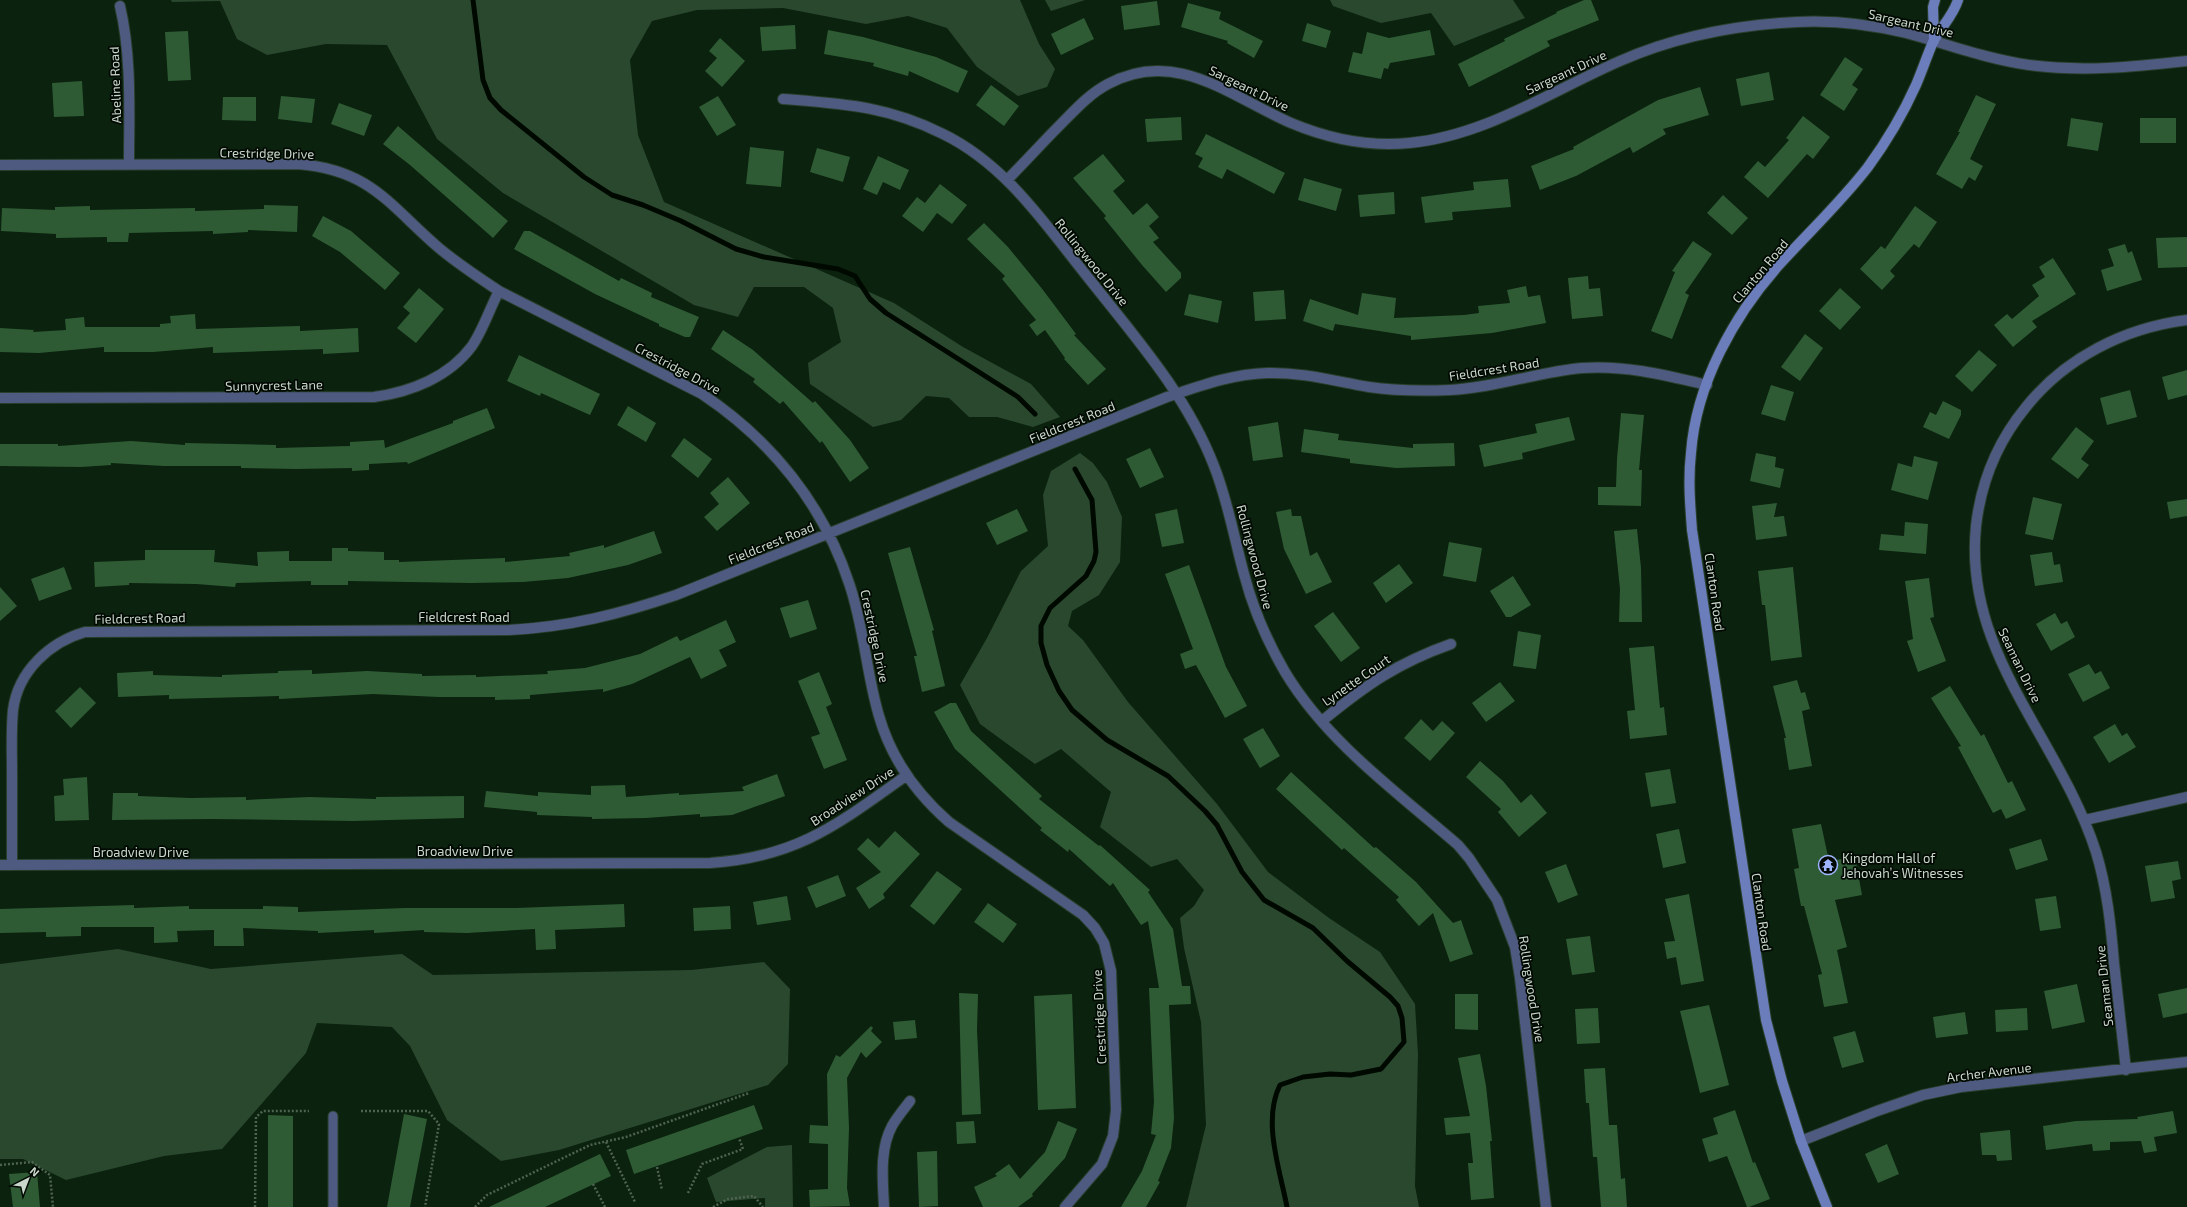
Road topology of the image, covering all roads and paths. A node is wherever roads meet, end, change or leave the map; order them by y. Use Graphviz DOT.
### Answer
graph roads {
  1 [pos="1935,0"];
  2 [pos="1958,0"];
  3 [pos="120,6"];
  4 [pos="1934,41"];
  5 [pos="2187,61"];
  6 [pos="783,99"];
  7 [pos="129,164"];
  8 [pos="0,165"];
  9 [pos="1007,180"];
  10 [pos="499,290"];
  11 [pos="2187,320"];
  12 [pos="1707,385"];
  13 [pos="1177,393"];
  14 [pos="0,398"];
  15 [pos="830,533"];
  16 [pos="1451,644"];
  17 [pos="1322,721"];
  18 [pos="907,775"];
  19 [pos="2187,797"];
  20 [pos="2085,820"];
  21 [pos="0,864"];
  22 [pos="12,864"];
  23 [pos="2187,1062"];
  24 [pos="2126,1070"];
  25 [pos="749,1093"];
  26 [pos="910,1100"];
  27 [pos="309,1110"];
  28 [pos="361,1111"];
  29 [pos="333,1116"];
  30 [pos="739,1138"];
  31 [pos="1801,1141"];
  32 [pos="606,1142"];
  33 [pos="0,1165"];
  34 [pos="657,1167"];
  35 [pos="593,1184"];
  36 [pos="662,1190"];
  37 [pos="688,1192"];
  38 [pos="635,1202"];
  39 [pos="52,1207"];
  40 [pos="256,1207"];
  41 [pos="333,1207"];
  42 [pos="425,1207"];
  43 [pos="475,1207"];
  44 [pos="605,1207"];
  45 [pos="713,1207"];
  46 [pos="763,1207"];
  47 [pos="884,1207"];
  48 [pos="1065,1207"];
  49 [pos="1546,1207"];
  50 [pos="1827,1207"];
  1 -- 4 [label="main road, Clanton Road"];
  2 -- 4 [label="main road, Clanton Road"];
  3 -- 7 [label="street, Abeline Road"];
  4 -- 5 [label="street, Sargeant Drive"];
  4 -- 9 [label="street, Sargeant Drive"];
  4 -- 12 [label="main road, Clanton Road"];
  6 -- 9 [label="street, Rollingwood Drive"];
  7 -- 8 [label="street, Crestridge Drive"];
  7 -- 10 [label="street, Crestridge Drive"];
  9 -- 13 [label="street, Rollingwood Drive"];
  10 -- 14 [label="street, Sunnycrest Lane"];
  10 -- 15 [label="street, Crestridge Drive"];
  11 -- 20 [label="street, Seaman Drive"];
  12 -- 13 [label="street, Fieldcrest Road"];
  12 -- 31 [label="main road, Clanton Road"];
  13 -- 15 [label="street, Fieldcrest Road"];
  13 -- 17 [label="street, Rollingwood Drive"];
  15 -- 18 [label="street, Crestridge Drive"];
  15 -- 22 [label="street, Fieldcrest Road"];
  16 -- 17 [label="street, Lynette Court"];
  17 -- 49 [label="street, Rollingwood Drive"];
  18 -- 22 [label="street, Broadview Drive"];
  18 -- 48 [label="street, Crestridge Drive"];
  19 -- 20 [label="street"];
  20 -- 24 [label="street, Seaman Drive"];
  21 -- 22 [label="street, Broadview Drive"];
  23 -- 24 [label="street, Archer Avenue"];
  24 -- 31 [label="street, Archer Avenue"];
  25 -- 32 [label="path"];
  26 -- 47 [label="street"];
  27 -- 40 [label="path"];
  28 -- 42 [label="path"];
  29 -- 41 [label="lane"];
  30 -- 37 [label="path"];
  31 -- 50 [label="main road, Clanton Road"];
  32 -- 38 [label="path"];
  32 -- 43 [label="path"];
  33 -- 39 [label="path"];
  34 -- 36 [label="path"];
  35 -- 44 [label="path"];
  45 -- 46 [label="path"];
}
